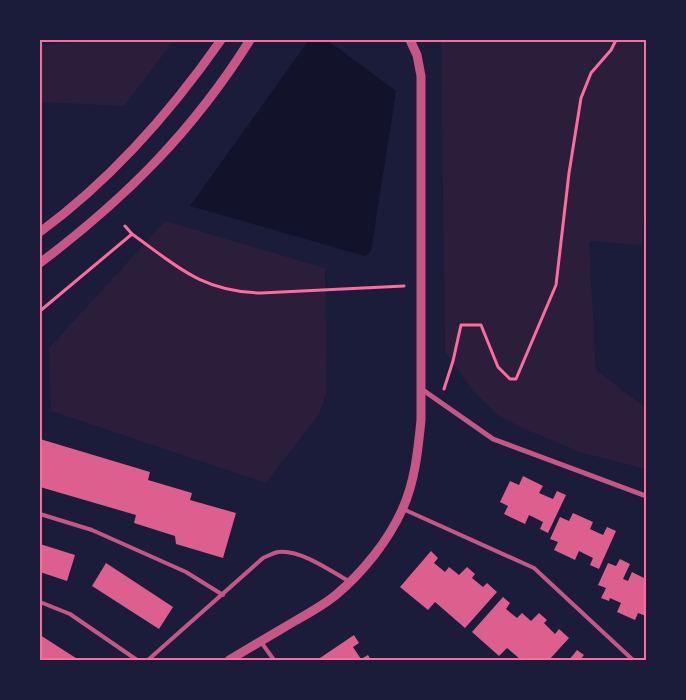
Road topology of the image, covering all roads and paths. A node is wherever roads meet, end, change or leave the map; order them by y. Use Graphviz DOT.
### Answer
graph roads {
  1 [pos="221,40"];
  2 [pos="250,40"];
  3 [pos="410,40"];
  4 [pos="616,40"];
  5 [pos="125,226"];
  6 [pos="40,232"];
  7 [pos="132,234"];
  8 [pos="40,264"];
  9 [pos="406,286"];
  10 [pos="40,311"];
  11 [pos="420,388"];
  12 [pos="444,390"];
  13 [pos="646,496"];
  14 [pos="403,509"];
  15 [pos="40,514"];
  16 [pos="350,582"];
  17 [pos="223,595"];
  18 [pos="40,602"];
  19 [pos="261,642"];
  20 [pos="137,660"];
  21 [pos="148,660"];
  22 [pos="229,660"];
  23 [pos="274,660"];
  24 [pos="633,660"];
  1 -- 6 [label="street"];
  2 -- 8 [label="street"];
  3 -- 11 [label="street"];
  4 -- 12 [label="path"];
  5 -- 7 [label="path"];
  7 -- 9 [label="path"];
  7 -- 10 [label="path"];
  11 -- 13 [label="street"];
  11 -- 14 [label="street"];
  14 -- 16 [label="street"];
  14 -- 24 [label="lane"];
  15 -- 17 [label="lane"];
  16 -- 17 [label="lane"];
  16 -- 19 [label="street"];
  17 -- 21 [label="lane"];
  18 -- 20 [label="lane"];
  19 -- 22 [label="street"];
  19 -- 23 [label="lane"];
}
